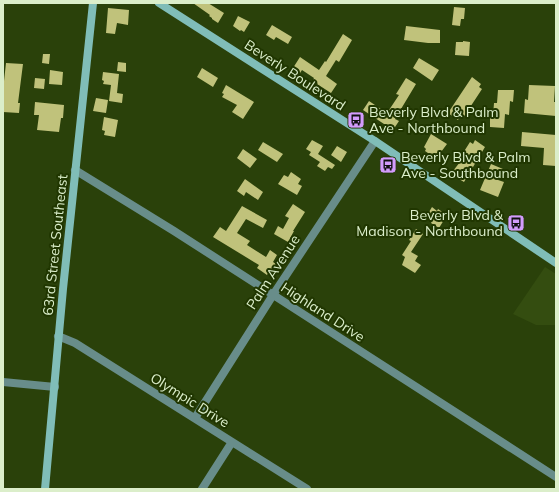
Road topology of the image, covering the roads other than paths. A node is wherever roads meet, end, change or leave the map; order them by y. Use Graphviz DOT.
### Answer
graph roads {
  1 [pos="93,3"];
  2 [pos="159,3"];
  3 [pos="375,141"];
  4 [pos="76,170"];
  5 [pos="556,263"];
  6 [pos="273,295"];
  7 [pos="58,336"];
  8 [pos="3,382"];
  9 [pos="55,387"];
  10 [pos="195,418"];
  11 [pos="232,442"];
  12 [pos="556,477"];
  13 [pos="47,488"];
  14 [pos="202,489"];
  15 [pos="307,489"];
  1 -- 4 [label="street, 63rd Street Southeast"];
  2 -- 3 [label="street, Beverly Boulevard"];
  3 -- 5 [label="street, Beverly Boulevard"];
  3 -- 6 [label="street, Palm Avenue"];
  4 -- 6 [label="street, Highland Drive"];
  4 -- 7 [label="street, 63rd Street Southeast"];
  6 -- 10 [label="street, Palm Avenue"];
  6 -- 12 [label="street, Highland Drive"];
  7 -- 9 [label="street, 63rd Street Southeast"];
  7 -- 10 [label="street, Olympic Drive"];
  8 -- 9 [label="street"];
  9 -- 13 [label="street, 63rd Street Southeast"];
  10 -- 11 [label="street, Olympic Drive"];
  11 -- 14 [label="street"];
  11 -- 15 [label="street, Olympic Drive"];
}
